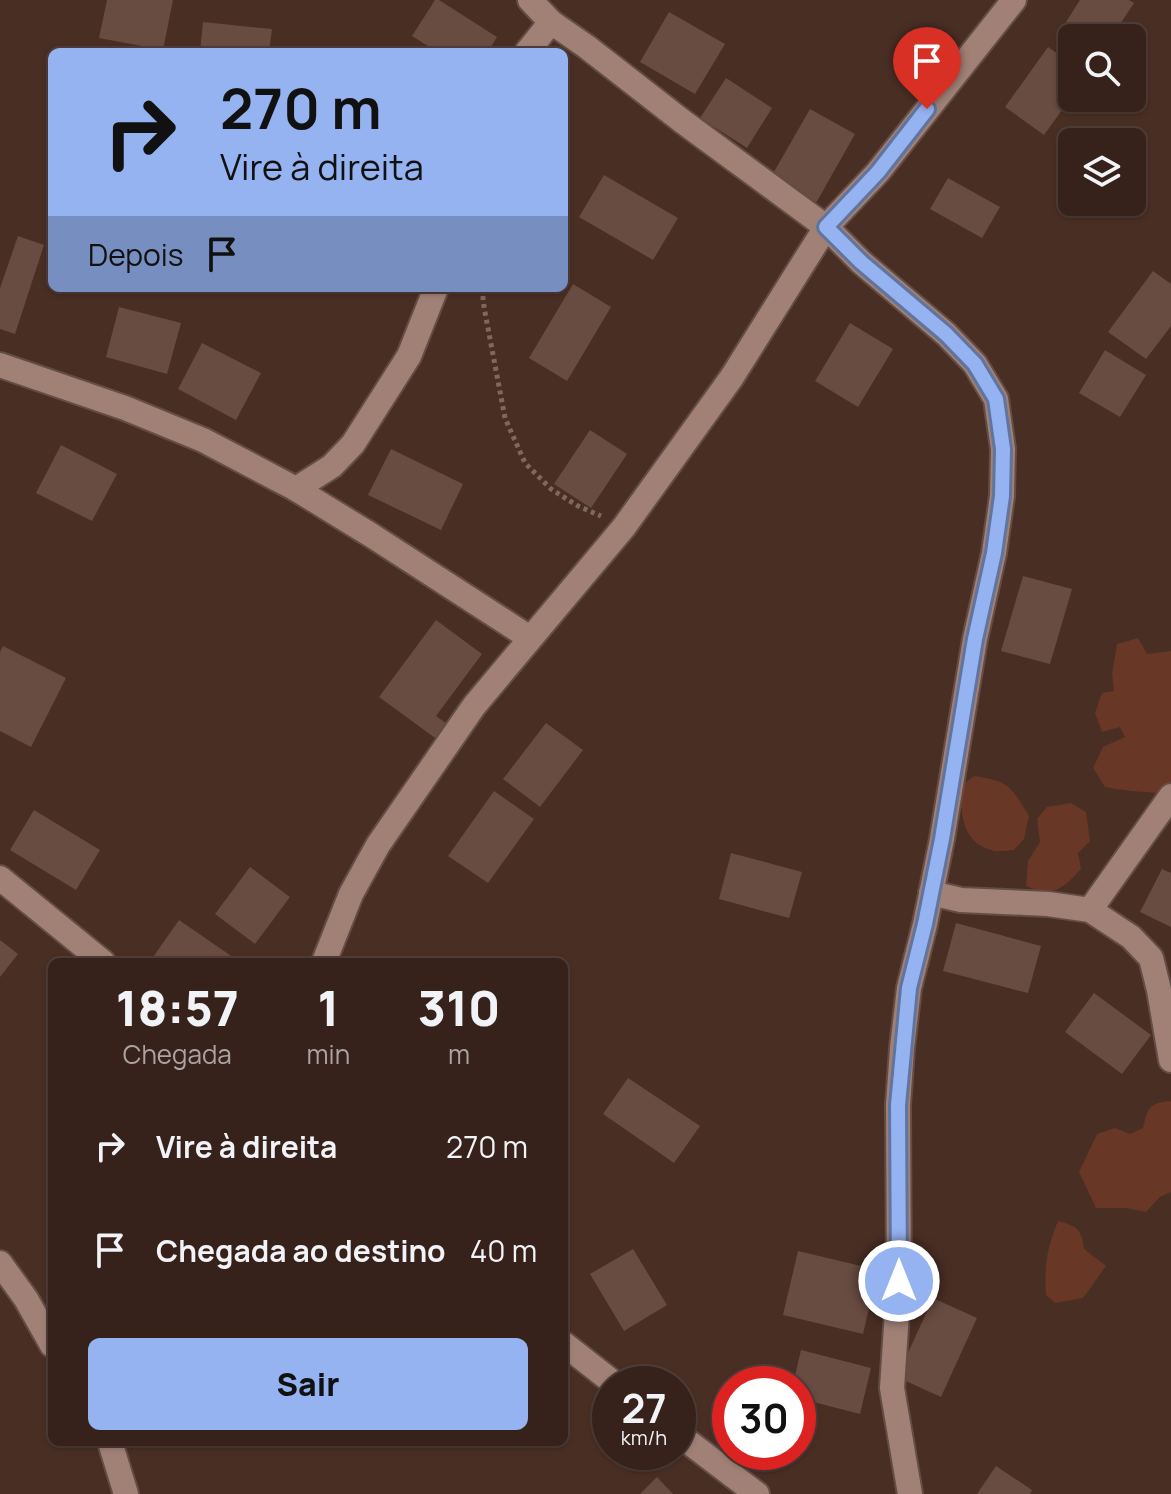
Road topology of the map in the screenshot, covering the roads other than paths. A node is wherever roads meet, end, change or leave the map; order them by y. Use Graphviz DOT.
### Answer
graph roads {
  1 [pos="530,0"];
  2 [pos="1014,0"];
  3 [pos="551,22"];
  4 [pos="530,48"];
  5 [pos="826,227"];
  6 [pos="434,292"];
  7 [pos="0,365"];
  8 [pos="296,489"];
  9 [pos="530,638"];
  10 [pos="1171,796"];
  11 [pos="0,878"];
  12 [pos="931,893"];
  13 [pos="1090,910"];
  14 [pos="98,958"];
  15 [pos="326,958"];
  16 [pos="1171,1060"];
  17 [pos="0,1263"];
  18 [pos="48,1338"];
  19 [pos="568,1347"];
  20 [pos="592,1366"];
  21 [pos="111,1446"];
  22 [pos="696,1448"];
  23 [pos="126,1494"];
  24 [pos="757,1494"];
  25 [pos="910,1494"];
  1 -- 3 [label="street"];
  2 -- 5 [label="street"];
  3 -- 4 [label="street"];
  3 -- 5 [label="street"];
  5 -- 9 [label="street"];
  5 -- 12 [label="street"];
  6 -- 8 [label="street"];
  7 -- 8 [label="street"];
  8 -- 9 [label="street"];
  9 -- 15 [label="street"];
  10 -- 13 [label="street"];
  11 -- 14 [label="street"];
  12 -- 13 [label="street"];
  12 -- 25 [label="street"];
  13 -- 16 [label="street"];
  17 -- 18 [label="street"];
  19 -- 20 [label="street"];
  21 -- 23 [label="street"];
  22 -- 24 [label="street"];
}
